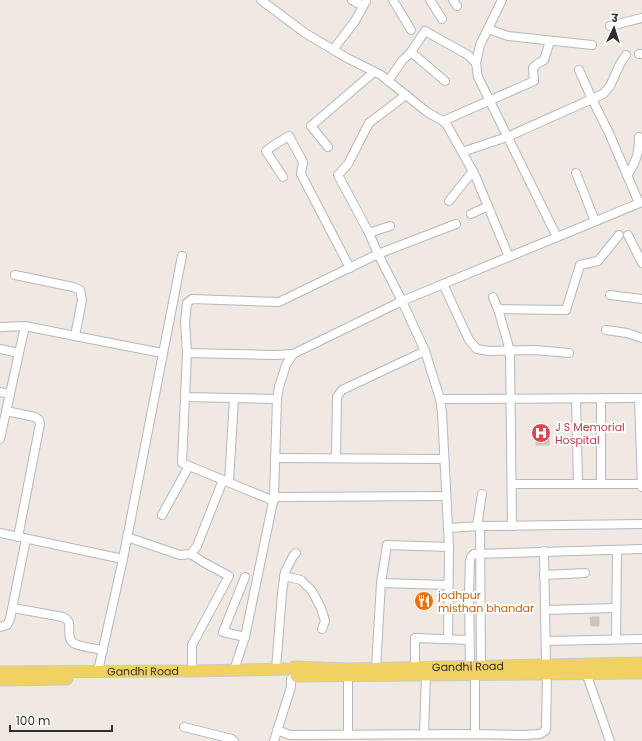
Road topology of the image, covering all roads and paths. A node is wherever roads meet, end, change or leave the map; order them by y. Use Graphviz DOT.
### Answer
graph roads {
  1 [pos="260,0"];
  2 [pos="352,0"];
  3 [pos="393,0"];
  4 [pos="430,0"];
  5 [pos="502,0"];
  6 [pos="365,4"];
  7 [pos="642,18"];
  8 [pos="442,19"];
  9 [pos="610,26"];
  10 [pos="488,29"];
  11 [pos="411,30"];
  12 [pos="550,41"];
  13 [pos="592,45"];
  14 [pos="333,50"];
  15 [pos="411,52"];
  16 [pos="626,55"];
  17 [pos="476,63"];
  18 [pos="579,70"];
  19 [pos="374,72"];
  20 [pos="388,81"];
  21 [pos="445,81"];
  22 [pos="406,95"];
  23 [pos="592,99"];
  24 [pos="489,100"];
  25 [pos="443,121"];
  26 [pos="507,136"];
  27 [pos="639,137"];
  28 [pos="328,147"];
  29 [pos="462,152"];
  30 [pos="473,171"];
  31 [pos="576,173"];
  32 [pos="627,175"];
  33 [pos="283,176"];
  34 [pos="448,201"];
  35 [pos="640,202"];
  36 [pos="488,206"];
  37 [pos="471,214"];
  38 [pos="595,221"];
  39 [pos="456,224"];
  40 [pos="390,226"];
  41 [pos="369,233"];
  42 [pos="619,235"];
  43 [pos="628,235"];
  44 [pos="557,237"];
  45 [pos="378,254"];
  46 [pos="182,256"];
  47 [pos="509,256"];
  48 [pos="642,263"];
  49 [pos="350,268"];
  50 [pos="15,275"];
  51 [pos="443,284"];
  52 [pos="610,295"];
  53 [pos="493,297"];
  54 [pos="642,299"];
  55 [pos="402,301"];
  56 [pos="498,309"];
  57 [pos="25,326"];
  58 [pos="0,327"];
  59 [pos="606,330"];
  60 [pos="75,336"];
  61 [pos="642,338"];
  62 [pos="0,349"];
  63 [pos="425,350"];
  64 [pos="510,351"];
  65 [pos="162,352"];
  66 [pos="19,353"];
  67 [pos="186,353"];
  68 [pos="569,353"];
  69 [pos="293,354"];
  70 [pos="0,392"];
  71 [pos="10,394"];
  72 [pos="185,398"];
  73 [pos="234,398"];
  74 [pos="511,398"];
  75 [pos="576,398"];
  76 [pos="601,398"];
  77 [pos="641,398"];
  78 [pos="277,399"];
  79 [pos="440,399"];
  80 [pos="6,411"];
  81 [pos="0,439"];
  82 [pos="275,458"];
  83 [pos="336,458"];
  84 [pos="444,459"];
  85 [pos="188,466"];
  86 [pos="226,481"];
  87 [pos="512,484"];
  88 [pos="578,484"];
  89 [pos="601,484"];
  90 [pos="642,485"];
  91 [pos="482,494"];
  92 [pos="446,496"];
  93 [pos="274,499"];
  94 [pos="162,515"];
  95 [pos="642,524"];
  96 [pos="478,526"];
  97 [pos="512,526"];
  98 [pos="448,528"];
  99 [pos="0,533"];
  100 [pos="127,537"];
  101 [pos="22,538"];
  102 [pos="449,547"];
  103 [pos="642,549"];
  104 [pos="616,550"];
  105 [pos="544,551"];
  106 [pos="296,553"];
  107 [pos="480,553"];
  108 [pos="191,554"];
  109 [pos="123,559"];
  110 [pos="584,573"];
  111 [pos="544,575"];
  112 [pos="284,576"];
  113 [pos="245,577"];
  114 [pos="381,583"];
  115 [pos="448,585"];
  116 [pos="13,608"];
  117 [pos="616,608"];
  118 [pos="545,610"];
  119 [pos="0,627"];
  120 [pos="322,628"];
  121 [pos="245,637"];
  122 [pos="448,639"];
  123 [pos="616,639"];
  124 [pos="642,639"];
  125 [pos="470,640"];
  126 [pos="546,641"];
  127 [pos="103,650"];
  128 [pos="642,663"];
  129 [pos="415,667"];
  130 [pos="376,668"];
  131 [pos="475,669"];
  132 [pos="585,669"];
  133 [pos="234,670"];
  134 [pos="546,670"];
  135 [pos="98,671"];
  136 [pos="192,671"];
  137 [pos="0,672"];
  138 [pos="288,673"];
  139 [pos="642,674"];
  140 [pos="348,676"];
  141 [pos="426,676"];
  142 [pos="0,680"];
  143 [pos="184,727"];
  144 [pos="277,730"];
  145 [pos="348,734"];
  146 [pos="424,734"];
  147 [pos="476,734"];
  148 [pos="234,741"];
  149 [pos="274,741"];
  150 [pos="610,741"];
  1 -- 14 [label="street"];
  2 -- 6 [label="street"];
  3 -- 11 [label="street"];
  4 -- 8 [label="street"];
  5 -- 10 [label="street"];
  6 -- 14 [label="street"];
  7 -- 9 [label="street"];
  10 -- 12 [label="street"];
  10 -- 17 [label="street"];
  12 -- 13 [label="street"];
  12 -- 24 [label="street"];
  14 -- 19 [label="street"];
  15 -- 17 [label="street"];
  15 -- 20 [label="street"];
  15 -- 21 [label="street"];
  16 -- 23 [label="street"];
  17 -- 24 [label="street"];
  18 -- 23 [label="street"];
  19 -- 20 [label="street"];
  19 -- 28 [label="street"];
  20 -- 22 [label="street"];
  22 -- 25 [label="street"];
  22 -- 41 [label="street"];
  23 -- 26 [label="street"];
  23 -- 32 [label="street"];
  24 -- 25 [label="street"];
  24 -- 26 [label="street"];
  25 -- 29 [label="street"];
  26 -- 29 [label="street"];
  26 -- 44 [label="street"];
  27 -- 32 [label="street"];
  29 -- 30 [label="street"];
  30 -- 34 [label="street"];
  30 -- 36 [label="street"];
  31 -- 38 [label="street"];
  32 -- 35 [label="street"];
  33 -- 49 [label="street"];
  35 -- 38 [label="street"];
  36 -- 37 [label="street"];
  36 -- 47 [label="street"];
  38 -- 44 [label="street"];
  39 -- 45 [label="street"];
  40 -- 41 [label="street"];
  41 -- 45 [label="street"];
  42 -- 56 [label="street"];
  43 -- 48 [label="street"];
  44 -- 47 [label="street"];
  45 -- 49 [label="street"];
  45 -- 55 [label="street"];
  46 -- 65 [label="street"];
  47 -- 51 [label="street"];
  49 -- 67 [label="street"];
  50 -- 60 [label="street"];
  51 -- 55 [label="street"];
  51 -- 64 [label="street"];
  52 -- 54 [label="street"];
  53 -- 56 [label="street"];
  55 -- 63 [label="street"];
  55 -- 69 [label="street"];
  56 -- 64 [label="street"];
  57 -- 58 [label="street"];
  57 -- 60 [label="street"];
  57 -- 66 [label="street"];
  59 -- 61 [label="street"];
  60 -- 65 [label="street"];
  62 -- 66 [label="street"];
  63 -- 79 [label="street"];
  63 -- 83 [label="street"];
  64 -- 68 [label="street"];
  64 -- 74 [label="street"];
  65 -- 100 [label="street"];
  66 -- 71 [label="street"];
  67 -- 69 [label="street"];
  67 -- 72 [label="street"];
  69 -- 78 [label="street"];
  70 -- 71 [label="street"];
  71 -- 80 [label="street"];
  72 -- 73 [label="street"];
  72 -- 85 [label="street"];
  73 -- 78 [label="street"];
  73 -- 86 [label="street"];
  74 -- 75 [label="street"];
  74 -- 79 [label="street"];
  74 -- 87 [label="street"];
  75 -- 76 [label="street"];
  75 -- 88 [label="street"];
  76 -- 77 [label="street"];
  76 -- 89 [label="street"];
  77 -- 90 [label="street"];
  78 -- 82 [label="street"];
  79 -- 84 [label="street"];
  80 -- 81 [label="street"];
  80 -- 101 [label="street"];
  82 -- 83 [label="street"];
  82 -- 93 [label="street"];
  83 -- 84 [label="street"];
  84 -- 92 [label="street"];
  85 -- 86 [label="street"];
  85 -- 94 [label="street"];
  86 -- 93 [label="street"];
  86 -- 108 [label="street"];
  87 -- 88 [label="street"];
  87 -- 97 [label="street"];
  88 -- 89 [label="street"];
  89 -- 90 [label="street"];
  91 -- 96 [label="street"];
  92 -- 93 [label="street"];
  92 -- 98 [label="street"];
  93 -- 121 [label="street"];
  95 -- 97 [label="street"];
  96 -- 97 [label="street"];
  96 -- 98 [label="street"];
  96 -- 107 [label="street"];
  98 -- 102 [label="street"];
  99 -- 101 [label="street"];
  100 -- 108 [label="street"];
  100 -- 109 [label="street"];
  101 -- 109 [label="street"];
  101 -- 116 [label="street"];
  102 -- 114 [label="street"];
  102 -- 115 [label="street"];
  103 -- 104 [label="street"];
  104 -- 105 [label="street"];
  104 -- 117 [label="street"];
  105 -- 107 [label="street"];
  105 -- 111 [label="street"];
  106 -- 112 [label="street"];
  107 -- 125 [label="street"];
  107 -- 131 [label="street"];
  108 -- 136 [label="street"];
  109 -- 127 [label="street"];
  110 -- 111 [label="street"];
  111 -- 118 [label="street"];
  112 -- 120 [label="street"];
  112 -- 138 [label="street"];
  113 -- 121 [label="street"];
  114 -- 115 [label="street"];
  114 -- 130 [label="street"];
  115 -- 122 [label="street"];
  116 -- 119 [label="street"];
  116 -- 127 [label="street"];
  117 -- 118 [label="street"];
  117 -- 123 [label="street"];
  118 -- 126 [label="street"];
  121 -- 133 [label="street"];
  122 -- 125 [label="street"];
  122 -- 129 [label="street"];
  123 -- 124 [label="street"];
  123 -- 126 [label="street"];
  125 -- 131 [label="street"];
  126 -- 134 [label="street"];
  127 -- 135 [label="street"];
  128 -- 132 [label="main road, Gandhi Road"];
  129 -- 130 [label="main road, Gandhi Road"];
  129 -- 131 [label="main road, Gandhi Road"];
  130 -- 138 [label="main road, Gandhi Road"];
  131 -- 134 [label="main road, Gandhi Road"];
  131 -- 141 [label="main road, Gandhi Road"];
  131 -- 147 [label="street"];
  132 -- 134 [label="main road, Gandhi Road"];
  132 -- 139 [label="main road, Gandhi Road"];
  132 -- 150 [label="street"];
  133 -- 136 [label="main road, Gandhi Road"];
  133 -- 138 [label="main road, Gandhi Road"];
  134 -- 147 [label="street"];
  135 -- 136 [label="main road, Gandhi Road"];
  135 -- 137 [label="main road, Gandhi Road"];
  138 -- 140 [label="main road, Gandhi Road"];
  138 -- 142 [label="main road, Gandhi Road"];
  138 -- 144 [label="street"];
  140 -- 141 [label="main road, Gandhi Road"];
  140 -- 145 [label="street"];
  141 -- 146 [label="street"];
  143 -- 148 [label="street"];
  144 -- 145 [label="street"];
  144 -- 149 [label="street"];
  145 -- 146 [label="street"];
  146 -- 147 [label="street"];
}
